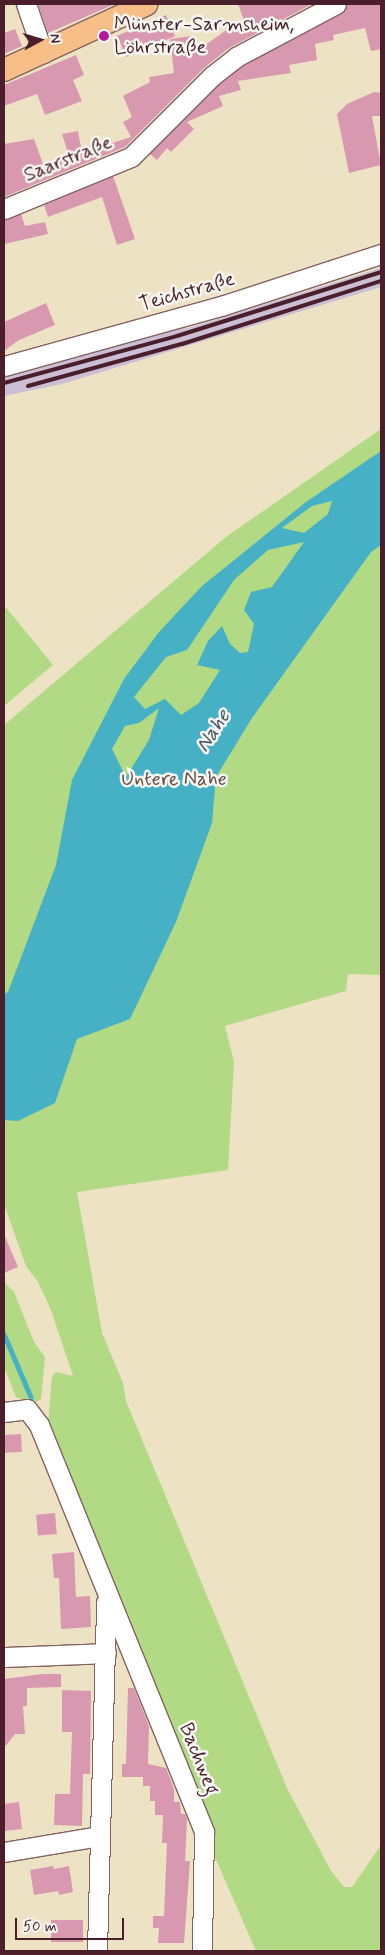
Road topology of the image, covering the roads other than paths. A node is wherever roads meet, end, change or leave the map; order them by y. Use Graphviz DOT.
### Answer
graph roads {
  1 [pos="26,4"];
  2 [pos="147,4"];
  3 [pos="336,4"];
  4 [pos="43,53"];
  5 [pos="4,70"];
  6 [pos="4,209"];
  7 [pos="381,254"];
  8 [pos="4,366"];
  9 [pos="4,1412"];
  10 [pos="106,1594"];
  11 [pos="106,1653"];
  12 [pos="4,1657"];
  13 [pos="100,1836"];
  14 [pos="4,1852"];
  15 [pos="97,1951"];
  16 [pos="202,1951"];
  1 -- 4 [label="street"];
  2 -- 4 [label="main road"];
  3 -- 6 [label="street, Saarstraße"];
  4 -- 5 [label="main road"];
  7 -- 8 [label="street, Teichstraße"];
  9 -- 10 [label="street, Bachweg"];
  10 -- 11 [label="street, Bachweg"];
  10 -- 16 [label="street, Bachweg"];
  11 -- 12 [label="street"];
  11 -- 13 [label="street, Bachweg"];
  13 -- 14 [label="street"];
  13 -- 15 [label="street, Bachweg"];
}
